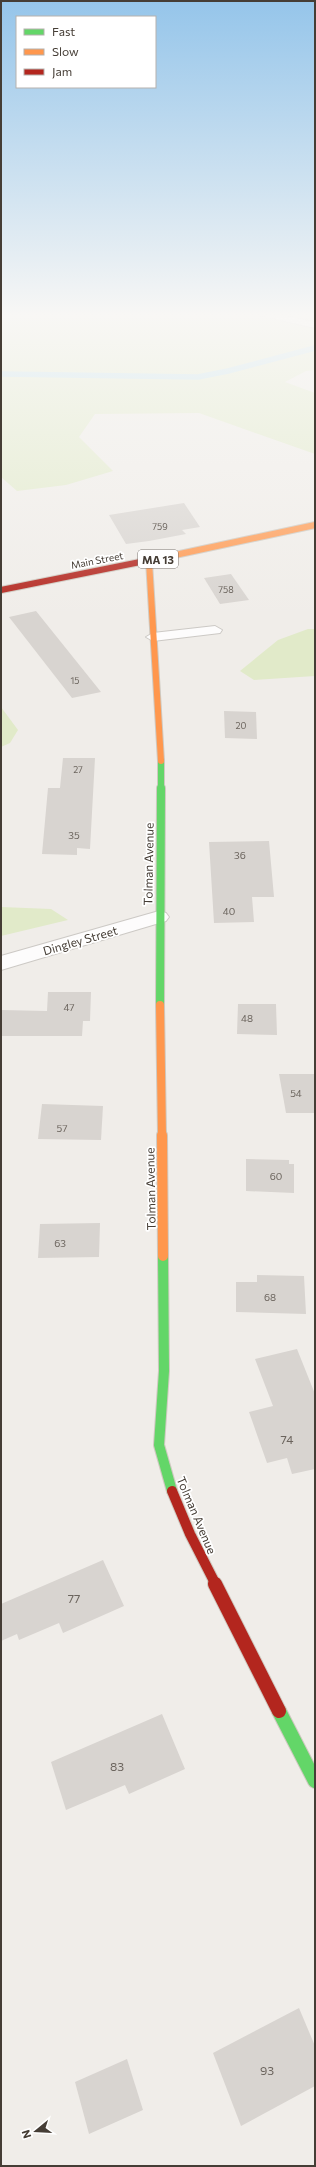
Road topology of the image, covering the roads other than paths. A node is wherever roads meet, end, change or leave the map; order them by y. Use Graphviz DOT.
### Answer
graph roads {
  1 [pos="315,525"];
  2 [pos="149,561"];
  3 [pos="1,590"];
  4 [pos="215,630"];
  5 [pos="153,637"];
  6 [pos="159,917"];
  7 [pos="1,963"];
  8 [pos="315,1781"];
  1 -- 2 [label="street, Main Street / MA 13"];
  2 -- 3 [label="street, Main Street / MA 13"];
  2 -- 5 [label="street, Tolman Avenue"];
  4 -- 5 [label="lane"];
  5 -- 6 [label="street, Tolman Avenue"];
  6 -- 7 [label="street, Dingley Street"];
  6 -- 8 [label="street, Tolman Avenue"];
}
